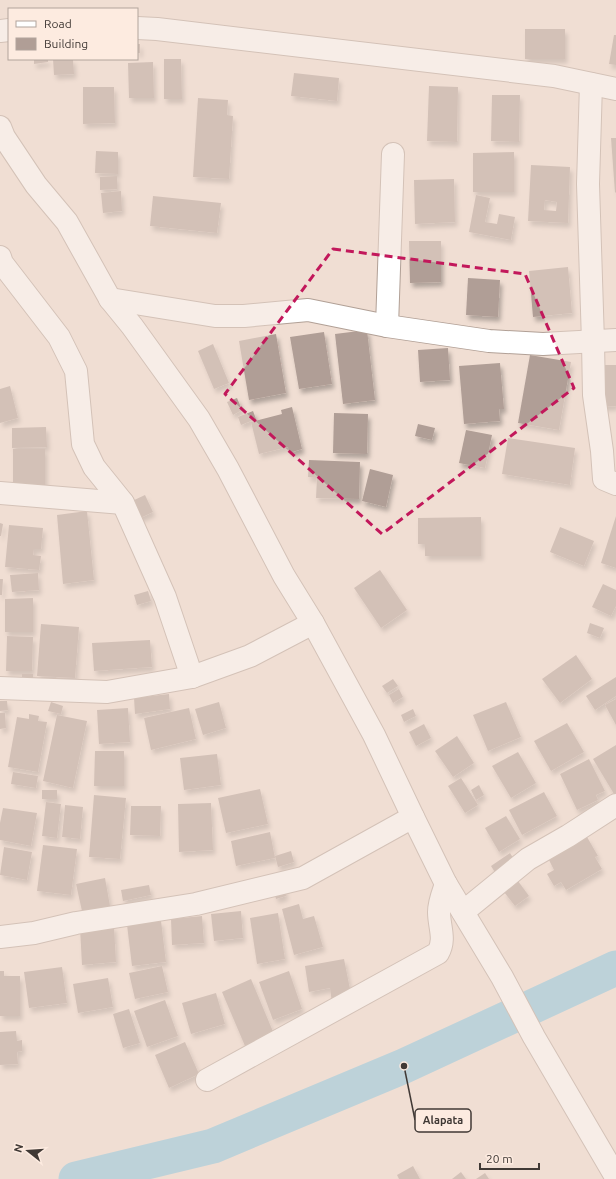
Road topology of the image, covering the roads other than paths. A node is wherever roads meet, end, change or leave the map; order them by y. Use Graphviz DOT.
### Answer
graph roads {
  1 [pos="138,28"];
  2 [pos="591,84"];
  3 [pos="616,89"];
  4 [pos="2,132"];
  5 [pos="393,154"];
  6 [pos="0,159"];
  7 [pos="0,257"];
  8 [pos="110,299"];
  9 [pos="387,326"];
  10 [pos="616,340"];
  11 [pos="593,342"];
  12 [pos="616,484"];
  13 [pos="0,493"];
  14 [pos="123,503"];
  15 [pos="313,623"];
  16 [pos="192,677"];
  17 [pos="0,688"];
  18 [pos="616,805"];
  19 [pos="413,817"];
  20 [pos="446,884"];
  21 [pos="463,912"];
  22 [pos="0,937"];
  23 [pos="207,1080"];
  24 [pos="616,1177"];
  1 -- 2 [label="street"];
  2 -- 3 [label="street"];
  2 -- 11 [label="street"];
  4 -- 6 [label="street"];
  4 -- 8 [label="street"];
  5 -- 9 [label="street"];
  7 -- 14 [label="street"];
  8 -- 9 [label="street"];
  8 -- 15 [label="street"];
  9 -- 11 [label="street"];
  10 -- 11 [label="street"];
  11 -- 12 [label="street"];
  13 -- 14 [label="street"];
  14 -- 16 [label="street"];
  15 -- 16 [label="street"];
  15 -- 19 [label="street"];
  16 -- 17 [label="street"];
  18 -- 21 [label="street"];
  19 -- 20 [label="street"];
  19 -- 22 [label="street"];
  20 -- 21 [label="street"];
  20 -- 23 [label="street"];
  21 -- 24 [label="street"];
}
